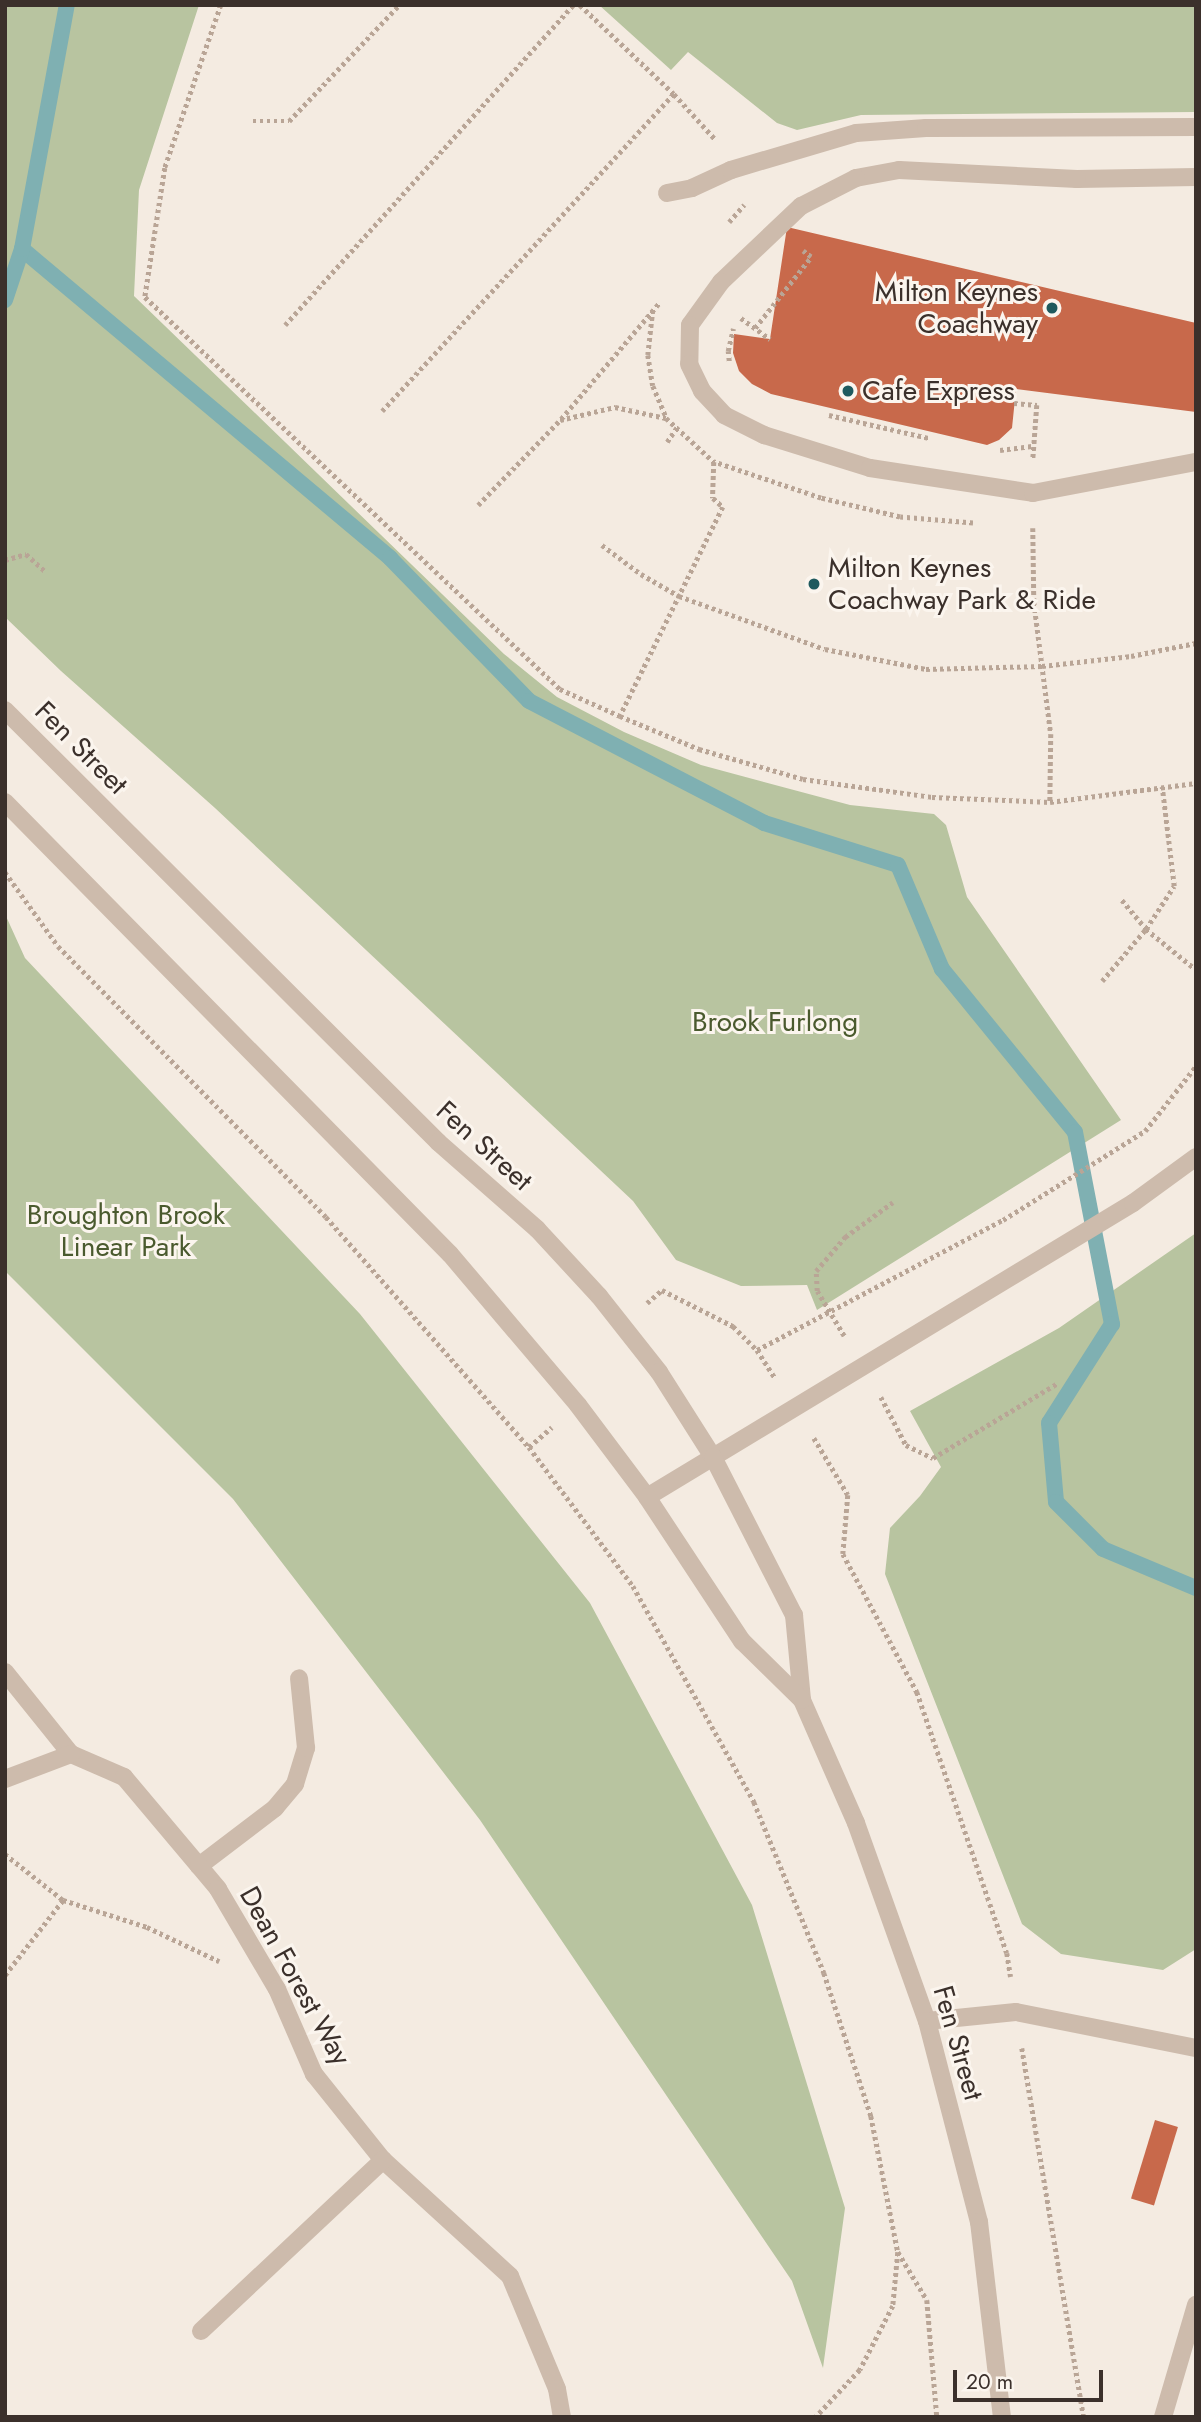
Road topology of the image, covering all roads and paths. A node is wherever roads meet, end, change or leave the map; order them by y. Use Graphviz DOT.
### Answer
graph roads {
  1 [pos="221,5"];
  2 [pos="399,5"];
  3 [pos="573,5"];
  4 [pos="674,94"];
  5 [pos="253,121"];
  6 [pos="1196,127"];
  7 [pos="1196,177"];
  8 [pos="667,193"];
  9 [pos="748,200"];
  10 [pos="722,230"];
  11 [pos="794,244"];
  12 [pos="662,300"];
  13 [pos="741,318"];
  14 [pos="285,325"];
  15 [pos="755,328"];
  16 [pos="770,339"];
  17 [pos="1014,403"];
  18 [pos="382,411"];
  19 [pos="560,420"];
  20 [pos="677,427"];
  21 [pos="667,442"];
  22 [pos="714,462"];
  23 [pos="1196,462"];
  24 [pos="1033,493"];
  25 [pos="478,505"];
  26 [pos="986,523"];
  27 [pos="1021,523"];
  28 [pos="602,545"];
  29 [pos="5,560"];
  30 [pos="46,572"];
  31 [pos="679,596"];
  32 [pos="1196,643"];
  33 [pos="1042,666"];
  34 [pos="11,716"];
  35 [pos="620,716"];
  36 [pos="1196,783"];
  37 [pos="1161,786"];
  38 [pos="5,802"];
  39 [pos="1050,803"];
  40 [pos="5,872"];
  41 [pos="1122,900"];
  42 [pos="1146,929"];
  43 [pos="1194,968"];
  44 [pos="1101,981"];
  45 [pos="1196,1066"];
  46 [pos="1195,1158"];
  47 [pos="621,1324"];
  48 [pos="825,1456"];
  49 [pos="713,1457"];
  50 [pos="647,1497"];
  51 [pos="5,1672"];
  52 [pos="299,1678"];
  53 [pos="802,1700"];
  54 [pos="71,1754"];
  55 [pos="5,1779"];
  56 [pos="5,1854"];
  57 [pos="199,1866"];
  58 [pos="63,1900"];
  59 [pos="5,1975"];
  60 [pos="276,1989"];
  61 [pos="1016,2011"];
  62 [pos="927,2021"];
  63 [pos="1196,2048"];
  64 [pos="383,2160"];
  65 [pos="898,2252"];
  66 [pos="1196,2305"];
  67 [pos="201,2331"];
  68 [pos="562,2417"];
  69 [pos="816,2417"];
  70 [pos="937,2417"];
  71 [pos="1002,2417"];
  72 [pos="1084,2417"];
  73 [pos="1163,2417"];
  1 -- 35 [label="path"];
  2 -- 5 [label="path"];
  3 -- 14 [label="path"];
  4 -- 18 [label="path"];
  6 -- 8 [label="street"];
  7 -- 24 [label="street"];
  9 -- 10 [label="path"];
  11 -- 15 [label="path"];
  12 -- 19 [label="path"];
  13 -- 15 [label="path"];
  15 -- 16 [label="path"];
  17 -- 24 [label="path"];
  19 -- 20 [label="path"];
  19 -- 25 [label="path"];
  20 -- 21 [label="path"];
  20 -- 22 [label="path"];
  22 -- 26 [label="path"];
  22 -- 31 [label="path"];
  23 -- 24 [label="street"];
  27 -- 33 [label="path"];
  28 -- 31 [label="path"];
  29 -- 30 [label="path"];
  31 -- 33 [label="path"];
  31 -- 35 [label="path"];
  32 -- 33 [label="path"];
  33 -- 39 [label="path"];
  34 -- 47 [label="street, Fen Street"];
  35 -- 39 [label="path"];
  36 -- 37 [label="path"];
  37 -- 39 [label="path"];
  37 -- 42 [label="path"];
  38 -- 50 [label="street, Fen Street"];
  40 -- 65 [label="path"];
  41 -- 42 [label="path"];
  42 -- 43 [label="path"];
  42 -- 44 [label="path"];
  45 -- 47 [label="path"];
  46 -- 49 [label="street"];
  47 -- 49 [label="street, Fen Street"];
  48 -- 61 [label="path"];
  49 -- 50 [label="street"];
  49 -- 53 [label="street, Fen Street"];
  50 -- 53 [label="street, Fen Street"];
  51 -- 54 [label="street, Dean Forest Way"];
  52 -- 57 [label="street"];
  53 -- 62 [label="street, Fen Street"];
  54 -- 55 [label="street"];
  54 -- 57 [label="street, Dean Forest Way"];
  56 -- 58 [label="path"];
  57 -- 60 [label="street, Dean Forest Way"];
  58 -- 59 [label="path"];
  58 -- 60 [label="path"];
  60 -- 64 [label="street, Dean Forest Way"];
  61 -- 62 [label="street"];
  61 -- 63 [label="street"];
  61 -- 72 [label="path"];
  62 -- 71 [label="street, Fen Street"];
  64 -- 67 [label="street"];
  64 -- 68 [label="street, Dean Forest Way"];
  65 -- 69 [label="path"];
  65 -- 70 [label="path"];
  66 -- 73 [label="street"];
}
